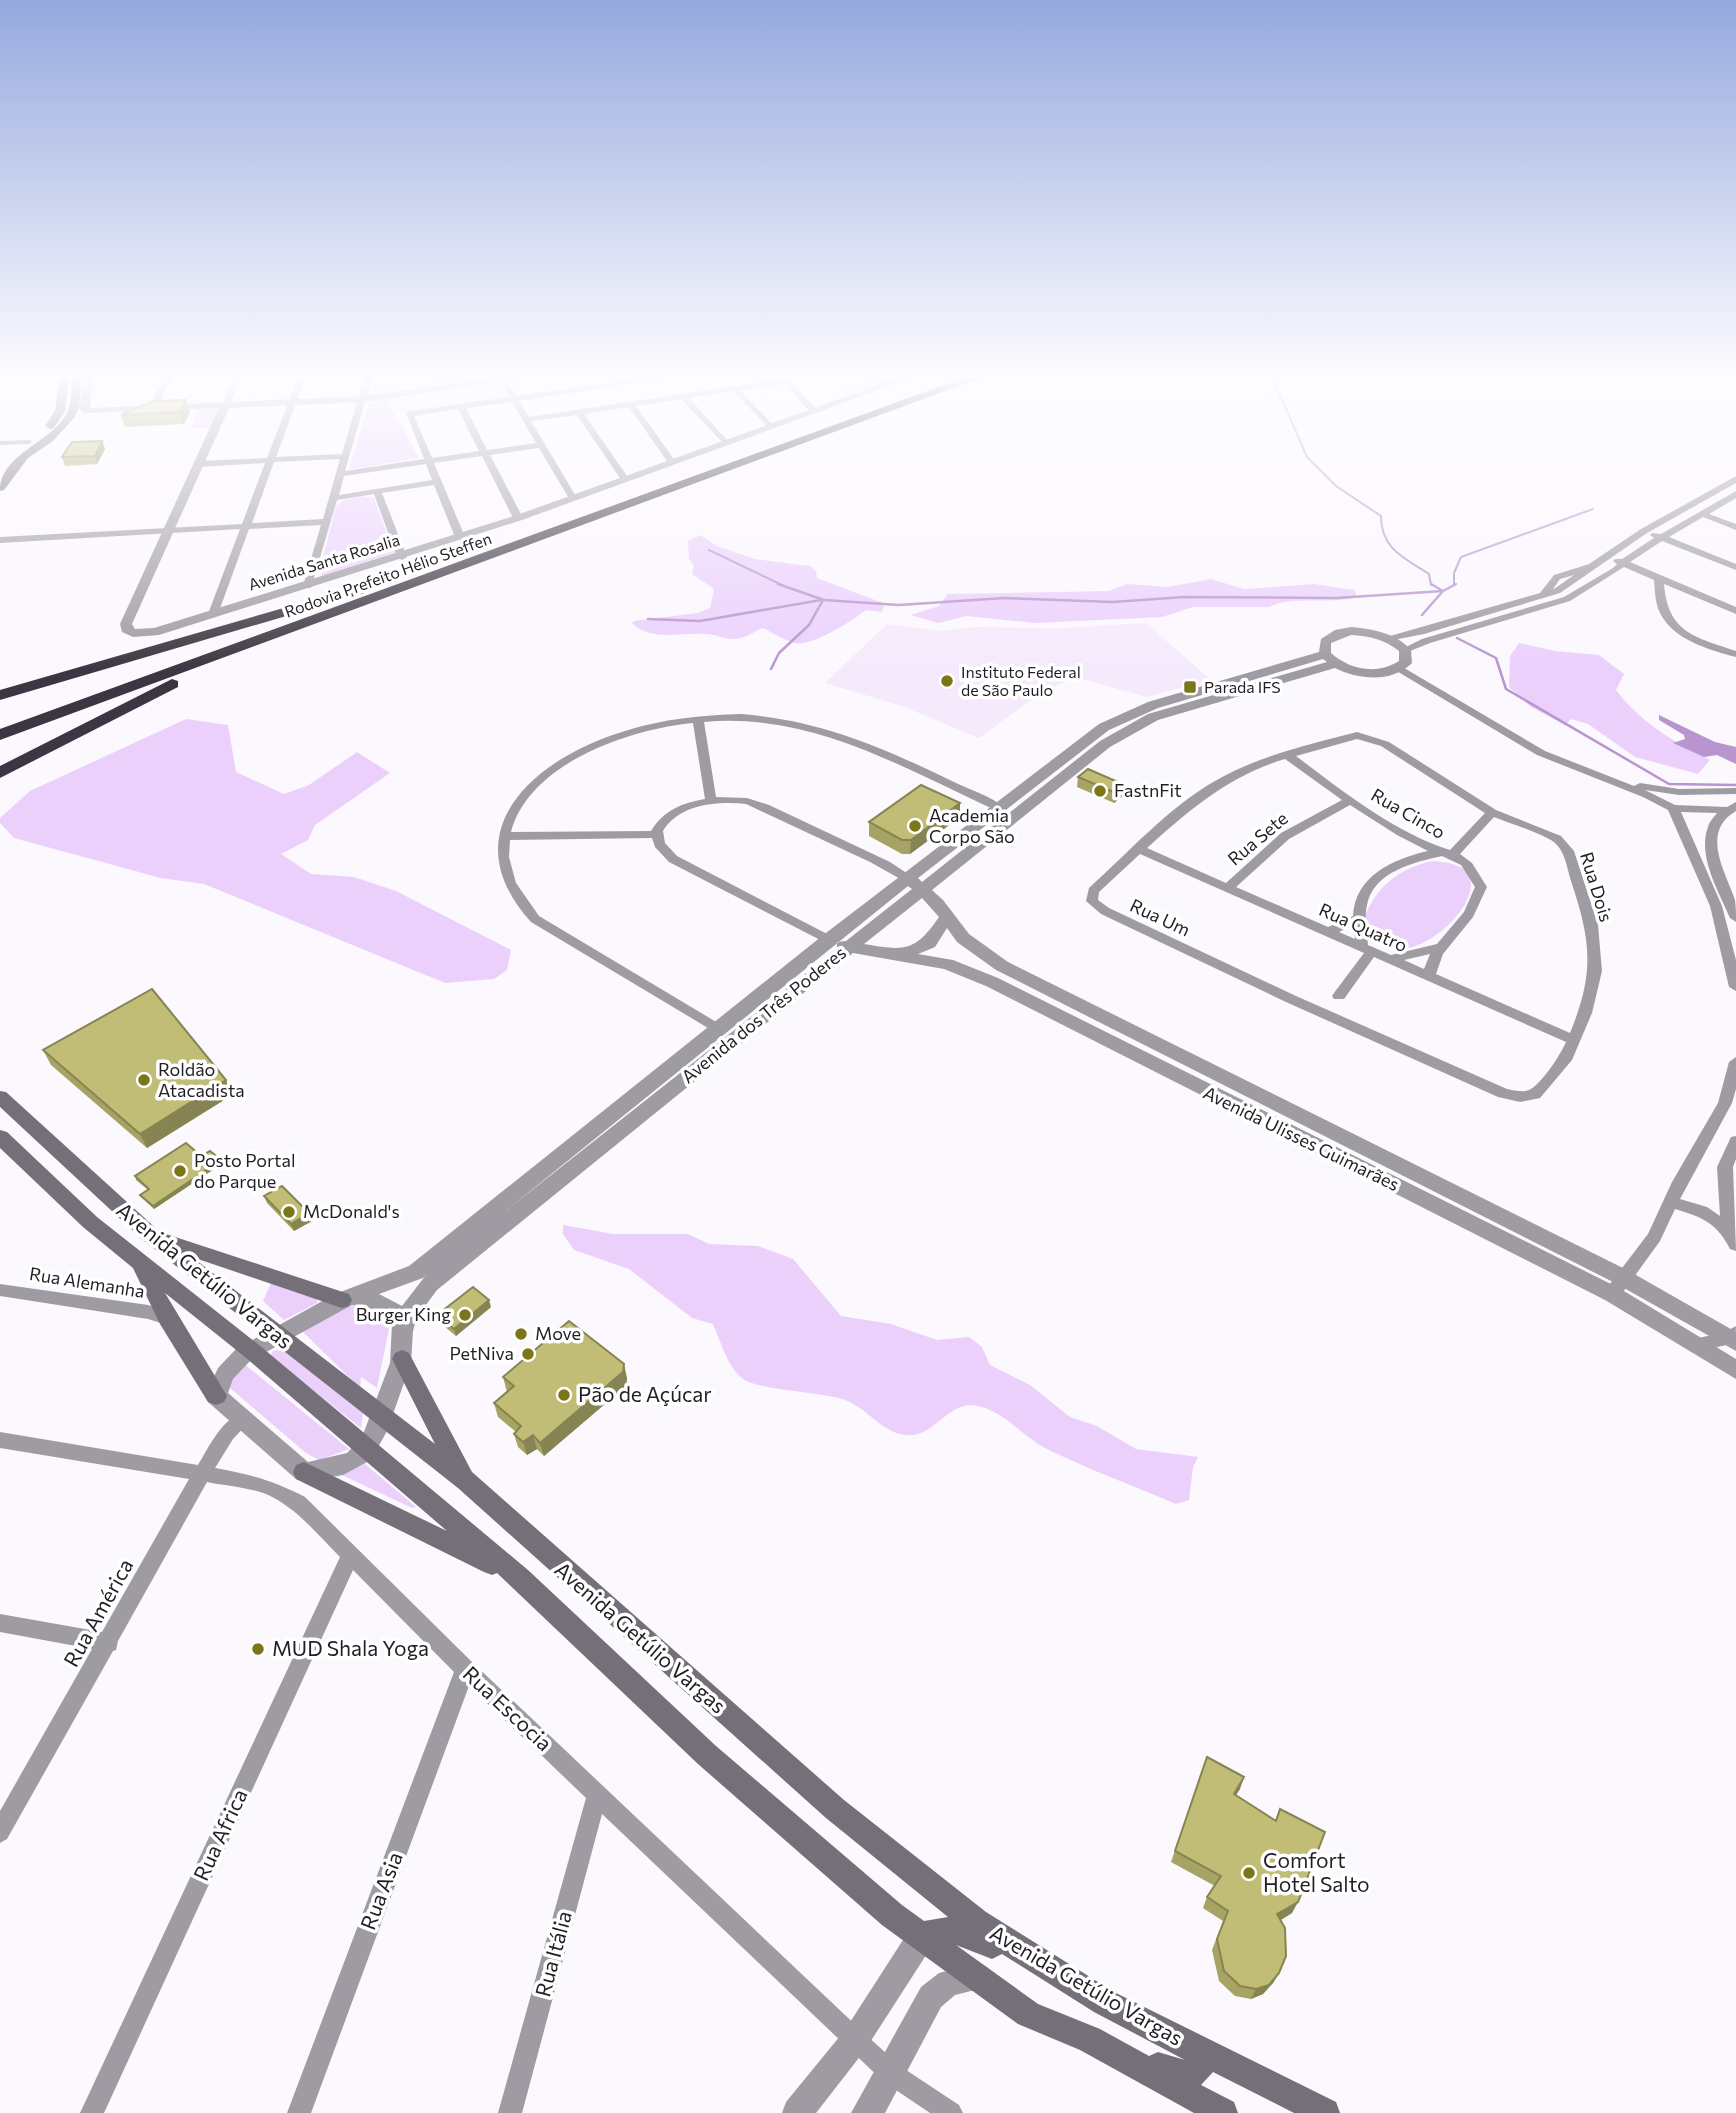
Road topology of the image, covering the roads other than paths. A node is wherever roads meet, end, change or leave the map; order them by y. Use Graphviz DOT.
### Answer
graph roads {
  1 [pos="195,473"];
  2 [pos="267,473"];
  3 [pos="350,473"];
  4 [pos="432,473"];
  5 [pos="493,473"];
  6 [pos="557,473"];
  7 [pos="621,473"];
  8 [pos="643,473"];
  9 [pos="700,473"];
  10 [pos="712,473"];
  11 [pos="341,474"];
  12 [pos="625,479"];
  13 [pos="1736,480"];
  14 [pos="436,482"];
  15 [pos="1723,486"];
  16 [pos="377,491"];
  17 [pos="1736,492"];
  18 [pos="334,498"];
  19 [pos="573,498"];
  20 [pos="1702,514"];
  21 [pos="518,518"];
  22 [pos="326,522"];
  23 [pos="247,527"];
  24 [pos="1736,527"];
  25 [pos="169,531"];
  26 [pos="1644,531"];
  27 [pos="460,537"];
  28 [pos="1662,537"];
  29 [pos="0,540"];
  30 [pos="402,557"];
  31 [pos="1604,557"];
  32 [pos="1624,563"];
  33 [pos="1736,567"];
  34 [pos="1592,569"];
  35 [pos="440,571"];
  36 [pos="1610,574"];
  37 [pos="1658,577"];
  38 [pos="1578,578"];
  39 [pos="1593,585"];
  40 [pos="307,586"];
  41 [pos="1688,590"];
  42 [pos="1548,594"];
  43 [pos="1661,596"];
  44 [pos="1563,601"];
  45 [pos="1736,611"];
  46 [pos="213,614"];
  47 [pos="1388,638"];
  48 [pos="1405,650"];
  49 [pos="1736,654"];
  50 [pos="1330,659"];
  51 [pos="1399,668"];
  52 [pos="0,695"];
  53 [pos="698,719"];
  54 [pos="0,724"];
  55 [pos="0,735"];
  56 [pos="1366,736"];
  57 [pos="54,746"];
  58 [pos="1287,755"];
  59 [pos="0,773"];
  60 [pos="0,779"];
  61 [pos="1609,780"];
  62 [pos="1736,791"];
  63 [pos="1721,792"];
  64 [pos="711,799"];
  65 [pos="1350,800"];
  66 [pos="999,808"];
  67 [pos="1673,808"];
  68 [pos="1730,808"];
  69 [pos="1492,812"];
  70 [pos="658,834"];
  71 [pos="504,836"];
  72 [pos="1416,841"];
  73 [pos="1139,849"];
  74 [pos="1438,853"];
  75 [pos="1452,855"];
  76 [pos="1417,856"];
  77 [pos="914,884"];
  78 [pos="1228,888"];
  79 [pos="947,917"];
  80 [pos="1359,918"];
  81 [pos="1736,918"];
  82 [pos="1328,932"];
  83 [pos="828,940"];
  84 [pos="1442,946"];
  85 [pos="849,948"];
  86 [pos="1367,949"];
  87 [pos="892,956"];
  88 [pos="1392,959"];
  89 [pos="1429,975"];
  90 [pos="1736,987"];
  91 [pos="1339,996"];
  92 [pos="718,1029"];
  93 [pos="1572,1038"];
  94 [pos="1736,1062"];
  95 [pos="0,1097"];
  96 [pos="1520,1097"];
  97 [pos="0,1137"];
  98 [pos="1736,1141"];
  99 [pos="1670,1202"];
  100 [pos="150,1235"];
  101 [pos="1732,1237"];
  102 [pos="139,1262"];
  103 [pos="1622,1277"];
  104 [pos="0,1290"];
  105 [pos="1612,1294"];
  106 [pos="348,1299"];
  107 [pos="167,1318"];
  108 [pos="403,1326"];
  109 [pos="279,1337"];
  110 [pos="1734,1337"];
  111 [pos="1696,1345"];
  112 [pos="251,1351"];
  113 [pos="402,1359"];
  114 [pos="1736,1370"];
  115 [pos="216,1396"];
  116 [pos="381,1416"];
  117 [pos="242,1420"];
  118 [pos="0,1440"];
  119 [pos="369,1449"];
  120 [pos="303,1472"];
  121 [pos="202,1474"];
  122 [pos="466,1481"];
  123 [pos="349,1556"];
  124 [pos="520,1578"];
  125 [pos="0,1623"];
  126 [pos="109,1643"];
  127 [pos="465,1670"];
  128 [pos="597,1794"];
  129 [pos="0,1832"];
  130 [pos="922,1937"];
  131 [pos="977,1977"];
  132 [pos="1104,2002"];
  133 [pos="1090,2039"];
  134 [pos="855,2040"];
  135 [pos="1200,2053"];
  136 [pos="892,2074"];
  137 [pos="810,2108"];
  138 [pos="92,2113"];
  139 [pos="299,2113"];
  140 [pos="510,2113"];
  141 [pos="866,2113"];
  142 [pos="951,2113"];
  143 [pos="1223,2113"];
  144 [pos="1325,2113"];
  1 -- 25 [label="street"];
  2 -- 23 [label="street"];
  3 -- 11 [label="street"];
  4 -- 14 [label="street"];
  5 -- 21 [label="street"];
  6 -- 19 [label="street"];
  7 -- 12 [label="street"];
  8 -- 12 [label="street, Avenida Santa Rosalia"];
  9 -- 35 [label="highway, Rodovia Prefeito Hélio Steffen"];
  10 -- 35 [label="highway, Rodovia Prefeito Hélio Steffen"];
  11 -- 18 [label="street"];
  12 -- 19 [label="street, Avenida Santa Rosalia"];
  13 -- 15 [label="street"];
  14 -- 16 [label="street"];
  14 -- 27 [label="street"];
  15 -- 17 [label="street"];
  15 -- 26 [label="street"];
  16 -- 18 [label="street"];
  16 -- 30 [label="street"];
  17 -- 20 [label="street"];
  18 -- 22 [label="street"];
  19 -- 21 [label="street, Avenida Santa Rosalia"];
  20 -- 24 [label="street"];
  20 -- 28 [label="street"];
  21 -- 27 [label="street, Avenida Santa Rosalia"];
  22 -- 23 [label="street"];
  22 -- 40 [label="street"];
  23 -- 25 [label="street"];
  23 -- 46 [label="street"];
  25 -- 29 [label="street"];
  25 -- 46 [label="street, Avenida Santa Rosalia"];
  26 -- 28 [label="street"];
  26 -- 31 [label="street"];
  27 -- 30 [label="street, Avenida Santa Rosalia"];
  28 -- 32 [label="street"];
  28 -- 33 [label="street"];
  30 -- 40 [label="street, Avenida Santa Rosalia"];
  31 -- 32 [label="street"];
  31 -- 34 [label="street"];
  32 -- 36 [label="street"];
  32 -- 37 [label="street"];
  34 -- 36 [label="street"];
  34 -- 38 [label="street"];
  34 -- 42 [label="street"];
  35 -- 52 [label="highway"];
  35 -- 54 [label="highway, Rodovia Prefeito Hélio Steffen"];
  35 -- 55 [label="highway, Rodovia Prefeito Hélio Steffen"];
  35 -- 57 [label="highway"];
  36 -- 39 [label="street"];
  36 -- 44 [label="street"];
  37 -- 41 [label="street"];
  37 -- 43 [label="street"];
  38 -- 39 [label="street"];
  38 -- 42 [label="street"];
  39 -- 44 [label="street"];
  40 -- 46 [label="street, Avenida Santa Rosalia"];
  41 -- 43 [label="street"];
  41 -- 45 [label="street"];
  42 -- 44 [label="street"];
  42 -- 47 [label="street"];
  43 -- 49 [label="street"];
  44 -- 48 [label="street"];
  47 -- 48 [label="street"];
  47 -- 50 [label="street"];
  48 -- 51 [label="street"];
  50 -- 51 [label="street"];
  50 -- 66 [label="street, Avenida dos Três Poderes"];
  50 -- 77 [label="street, Avenida dos Três Poderes"];
  51 -- 61 [label="street"];
  53 -- 64 [label="street"];
  53 -- 66 [label="street"];
  53 -- 71 [label="street"];
  56 -- 58 [label="street, Rua Um"];
  56 -- 69 [label="street, Rua Dois"];
  57 -- 59 [label="highway"];
  57 -- 60 [label="highway"];
  58 -- 65 [label="street, Rua Cinco"];
  58 -- 73 [label="street, Rua Um"];
  61 -- 63 [label="street"];
  61 -- 67 [label="street"];
  62 -- 63 [label="street"];
  63 -- 68 [label="street"];
  64 -- 70 [label="street"];
  64 -- 77 [label="street"];
  65 -- 72 [label="street, Rua Cinco"];
  65 -- 78 [label="street, Rua Sete"];
  66 -- 77 [label="street, Avenida dos Três Poderes"];
  67 -- 68 [label="street"];
  67 -- 90 [label="street"];
  68 -- 81 [label="street"];
  69 -- 75 [label="street"];
  69 -- 93 [label="street, Rua Dois"];
  70 -- 71 [label="street"];
  70 -- 83 [label="street"];
  71 -- 92 [label="street"];
  72 -- 74 [label="street, Rua Cinco"];
  72 -- 76 [label="street"];
  73 -- 78 [label="street, Rua Quatro"];
  73 -- 96 [label="street, Rua Um"];
  74 -- 75 [label="street, Rua Cinco"];
  74 -- 76 [label="street"];
  75 -- 84 [label="street, Rua Cinco"];
  76 -- 80 [label="street"];
  77 -- 79 [label="street, Avenida Ulisses Guimarães"];
  77 -- 83 [label="street, Avenida dos Três Poderes"];
  77 -- 85 [label="street, Avenida dos Três Poderes"];
  78 -- 82 [label="street, Rua Quatro"];
  79 -- 87 [label="street"];
  79 -- 103 [label="street, Avenida Ulisses Guimarães"];
  80 -- 82 [label="street"];
  80 -- 86 [label="street"];
  82 -- 86 [label="street, Rua Quatro"];
  83 -- 85 [label="street, Avenida Ulisses Guimarães"];
  83 -- 92 [label="street, Avenida dos Três Poderes"];
  84 -- 88 [label="street"];
  84 -- 89 [label="street, Rua Cinco"];
  85 -- 87 [label="street, Avenida Ulisses Guimarães"];
  85 -- 108 [label="street, Avenida dos Três Poderes"];
  86 -- 88 [label="street, Rua Quatro"];
  86 -- 91 [label="street"];
  87 -- 105 [label="street, Avenida Ulisses Guimarães"];
  88 -- 89 [label="street, Rua Quatro"];
  89 -- 93 [label="street, Rua Quatro"];
  92 -- 106 [label="street, Avenida dos Três Poderes"];
  93 -- 96 [label="street, Rua Dois"];
  94 -- 99 [label="street"];
  95 -- 100 [label="main road, Avenida Getúlio Vargas"];
  97 -- 102 [label="main road, Avenida Getúlio Vargas"];
  98 -- 101 [label="street"];
  99 -- 101 [label="street"];
  99 -- 103 [label="street"];
  100 -- 106 [label="main road"];
  100 -- 109 [label="main road, Avenida Getúlio Vargas"];
  102 -- 107 [label="main road"];
  102 -- 112 [label="main road, Avenida Getúlio Vargas"];
  103 -- 105 [label="street"];
  103 -- 110 [label="street, Avenida Ulisses Guimarães"];
  104 -- 107 [label="street, Rua Alemanha"];
  105 -- 111 [label="street, Avenida Ulisses Guimarães"];
  106 -- 108 [label="street"];
  106 -- 109 [label="street, Avenida dos Três Poderes"];
  107 -- 115 [label="main road"];
  108 -- 113 [label="street, Avenida dos Três Poderes"];
  109 -- 112 [label="street, Avenida dos Três Poderes"];
  109 -- 116 [label="main road, Avenida Getúlio Vargas"];
  110 -- 111 [label="street"];
  111 -- 114 [label="street, Avenida Ulisses Guimarães"];
  112 -- 115 [label="street, Avenida dos Três Poderes"];
  112 -- 119 [label="main road, Avenida Getúlio Vargas"];
  113 -- 116 [label="street, Avenida dos Três Poderes"];
  113 -- 122 [label="main road"];
  115 -- 117 [label="street"];
  116 -- 119 [label="street, Avenida dos Três Poderes"];
  116 -- 122 [label="main road, Avenida Getúlio Vargas"];
  117 -- 120 [label="street"];
  117 -- 121 [label="street, Rua América"];
  118 -- 121 [label="street, Rua Escocia"];
  119 -- 120 [label="street"];
  119 -- 124 [label="main road, Avenida Getúlio Vargas"];
  120 -- 124 [label="main road"];
  121 -- 123 [label="street, Rua Escocia"];
  121 -- 126 [label="street, Rua América"];
  122 -- 132 [label="main road, Avenida Getúlio Vargas"];
  123 -- 127 [label="street, Rua Escocia"];
  123 -- 138 [label="street, Rua Africa"];
  124 -- 130 [label="main road, Avenida Getúlio Vargas"];
  125 -- 126 [label="street"];
  126 -- 129 [label="street, Rua América"];
  127 -- 128 [label="street, Rua Escocia"];
  127 -- 139 [label="street, Rua Asia"];
  128 -- 134 [label="street, Rua Escocia"];
  128 -- 140 [label="street, Rua Itália"];
  130 -- 131 [label="main road, Avenida Getúlio Vargas"];
  130 -- 132 [label="main road"];
  130 -- 134 [label="street"];
  131 -- 133 [label="main road, Avenida Getúlio Vargas"];
  131 -- 136 [label="street"];
  132 -- 135 [label="main road, Avenida Getúlio Vargas"];
  133 -- 135 [label="main road"];
  133 -- 143 [label="main road, Avenida Getúlio Vargas"];
  134 -- 136 [label="street, Rua Escocia"];
  134 -- 137 [label="street"];
  135 -- 144 [label="main road, Avenida Getúlio Vargas"];
  136 -- 141 [label="street"];
  136 -- 142 [label="street, Rua Escocia"];
}
